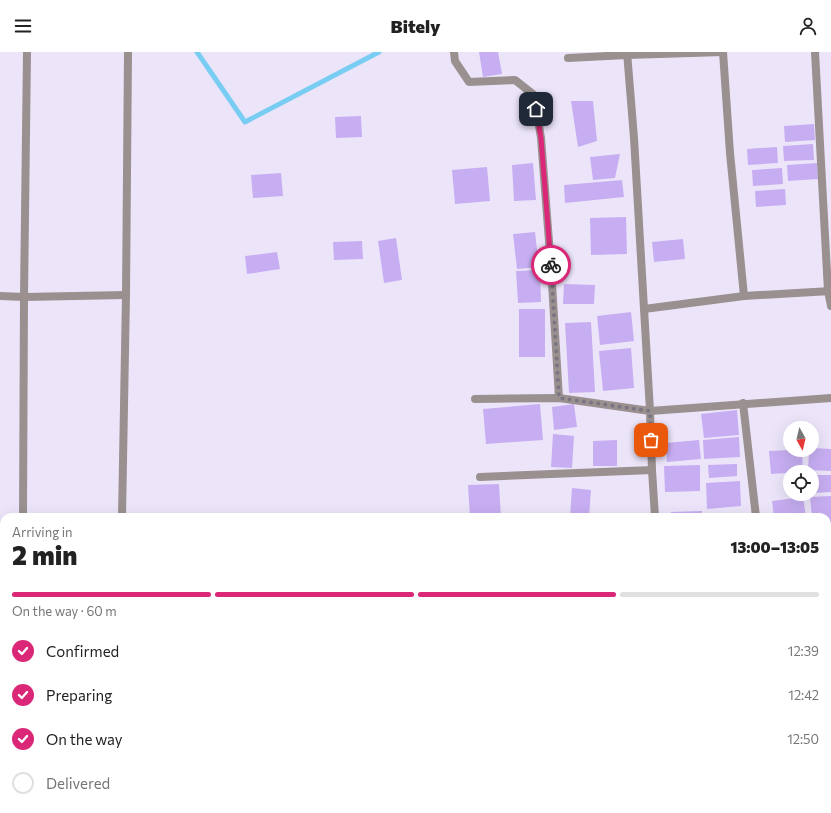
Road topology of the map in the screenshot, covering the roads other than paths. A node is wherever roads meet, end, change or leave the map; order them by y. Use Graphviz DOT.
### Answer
graph roads {
  1 [pos="27,52"];
  2 [pos="128,52"];
  3 [pos="454,52"];
  4 [pos="723,52"];
  5 [pos="814,52"];
  6 [pos="627,53"];
  7 [pos="568,58"];
  8 [pos="830,291"];
  9 [pos="126,295"];
  10 [pos="0,296"];
  11 [pos="744,296"];
  12 [pos="24,297"];
  13 [pos="831,306"];
  14 [pos="644,309"];
  15 [pos="559,398"];
  16 [pos="831,398"];
  17 [pos="475,399"];
  18 [pos="743,403"];
  19 [pos="650,411"];
  20 [pos="652,470"];
  21 [pos="480,477"];
  22 [pos="23,513"];
  23 [pos="122,513"];
  24 [pos="655,513"];
  25 [pos="756,513"];
  1 -- 12 [label="street"];
  2 -- 9 [label="street"];
  3 -- 15 [label="street"];
  4 -- 6 [label="street"];
  4 -- 11 [label="street"];
  5 -- 8 [label="street"];
  6 -- 7 [label="street"];
  6 -- 14 [label="street"];
  8 -- 11 [label="street"];
  8 -- 13 [label="street"];
  9 -- 12 [label="street"];
  9 -- 23 [label="street"];
  10 -- 12 [label="street"];
  11 -- 14 [label="street"];
  12 -- 22 [label="street"];
  14 -- 19 [label="street"];
  15 -- 17 [label="street"];
  15 -- 19 [label="street"];
  16 -- 18 [label="street"];
  18 -- 19 [label="street"];
  18 -- 25 [label="street"];
  19 -- 20 [label="street"];
  20 -- 21 [label="street"];
  20 -- 24 [label="street"];
}
